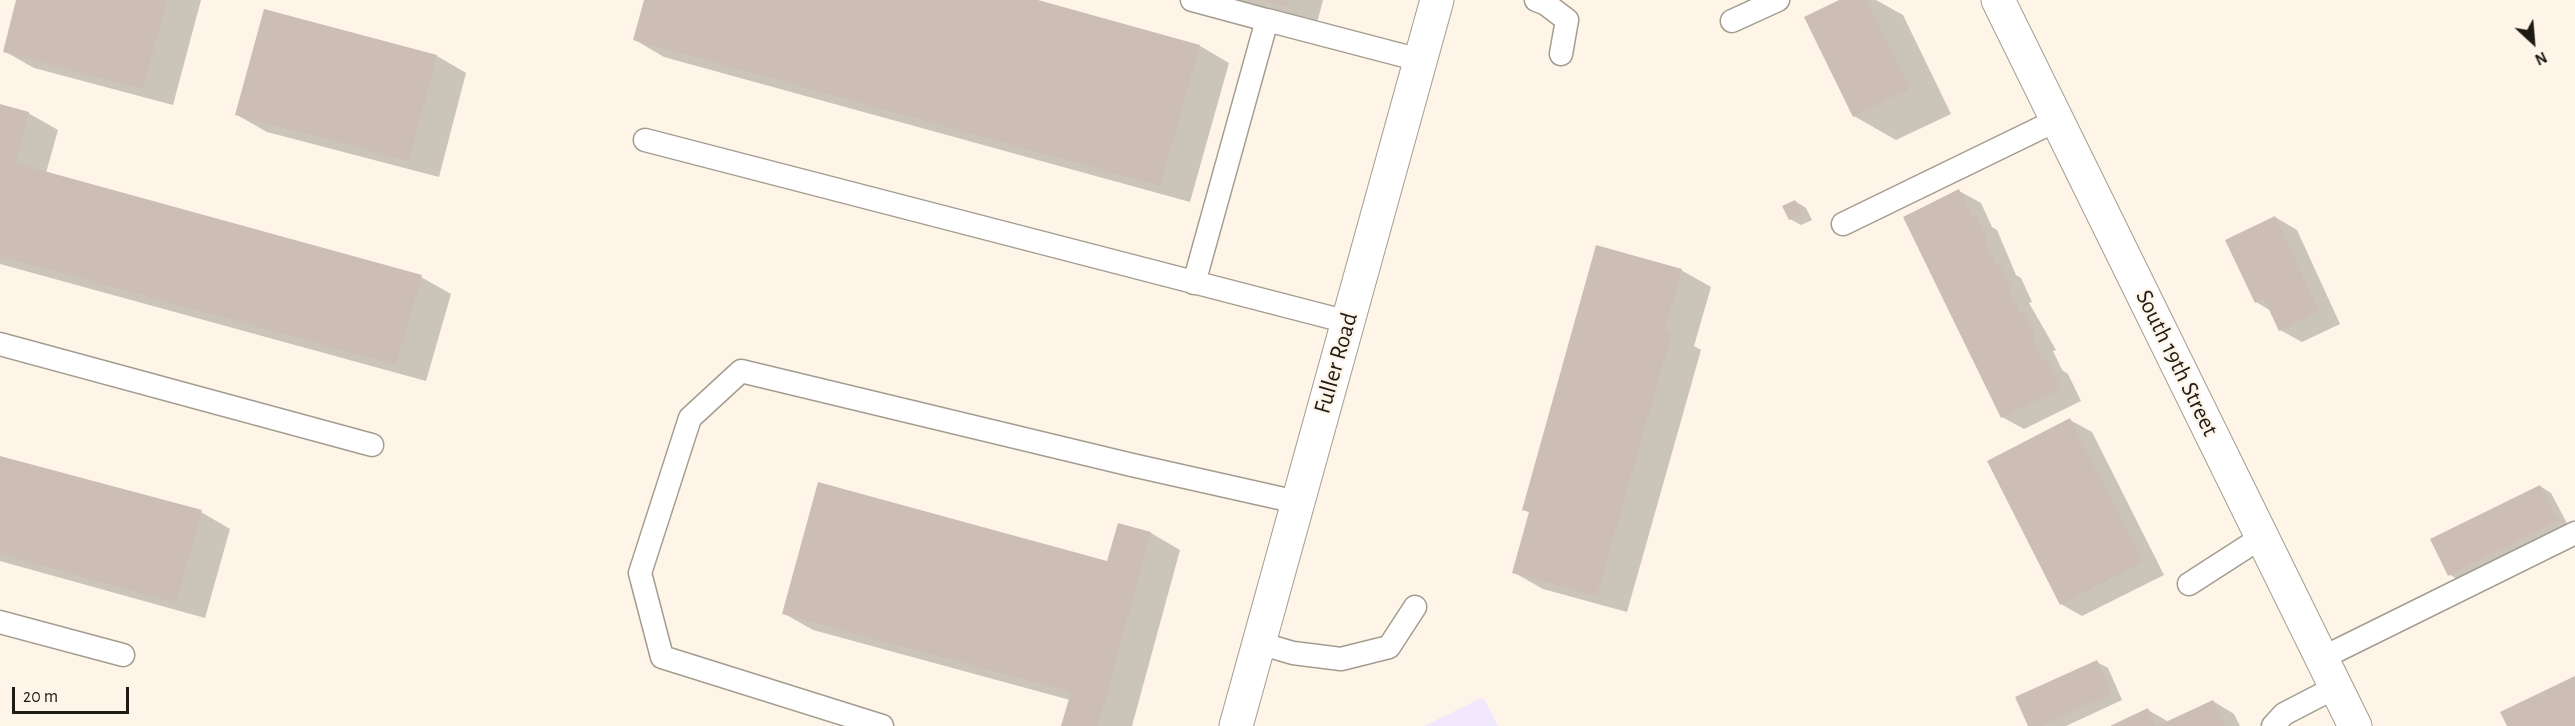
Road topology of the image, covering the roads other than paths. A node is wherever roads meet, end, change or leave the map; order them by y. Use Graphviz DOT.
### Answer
graph roads {
  1 [pos="1192,0"];
  2 [pos="1437,0"];
  3 [pos="1536,0"];
  4 [pos="1778,0"];
  5 [pos="1998,0"];
  6 [pos="1269,21"];
  7 [pos="1732,21"];
  8 [pos="1561,54"];
  9 [pos="1420,60"];
  10 [pos="2057,120"];
  11 [pos="645,140"];
  12 [pos="1842,224"];
  13 [pos="1194,283"];
  14 [pos="1348,321"];
  15 [pos="0,344"];
  16 [pos="372,444"];
  17 [pos="1298,502"];
  18 [pos="2575,533"];
  19 [pos="2262,537"];
  20 [pos="2189,584"];
  21 [pos="1415,608"];
  22 [pos="0,621"];
  23 [pos="1259,643"];
  24 [pos="123,655"];
  25 [pos="2322,658"];
  26 [pos="2336,687"];
  27 [pos="882,726"];
  28 [pos="1236,726"];
  29 [pos="2273,726"];
  30 [pos="2355,726"];
  1 -- 6 [label="lane"];
  2 -- 9 [label="street, Fuller Road"];
  3 -- 8 [label="lane"];
  4 -- 7 [label="lane"];
  5 -- 10 [label="street, South 19th Street"];
  6 -- 9 [label="lane"];
  6 -- 13 [label="lane"];
  9 -- 14 [label="street, Fuller Road"];
  10 -- 12 [label="lane"];
  10 -- 19 [label="street, South 19th Street"];
  11 -- 13 [label="lane"];
  13 -- 14 [label="lane"];
  14 -- 17 [label="street, Fuller Road"];
  15 -- 16 [label="lane"];
  17 -- 23 [label="street, Fuller Road"];
  17 -- 27 [label="lane"];
  18 -- 25 [label="lane"];
  19 -- 20 [label="lane"];
  19 -- 25 [label="street, South 19th Street"];
  21 -- 23 [label="lane"];
  22 -- 24 [label="lane"];
  23 -- 28 [label="street, Fuller Road"];
  25 -- 26 [label="street, South 19th Street"];
  26 -- 29 [label="lane"];
  26 -- 30 [label="street, South 19th Street"];
}
